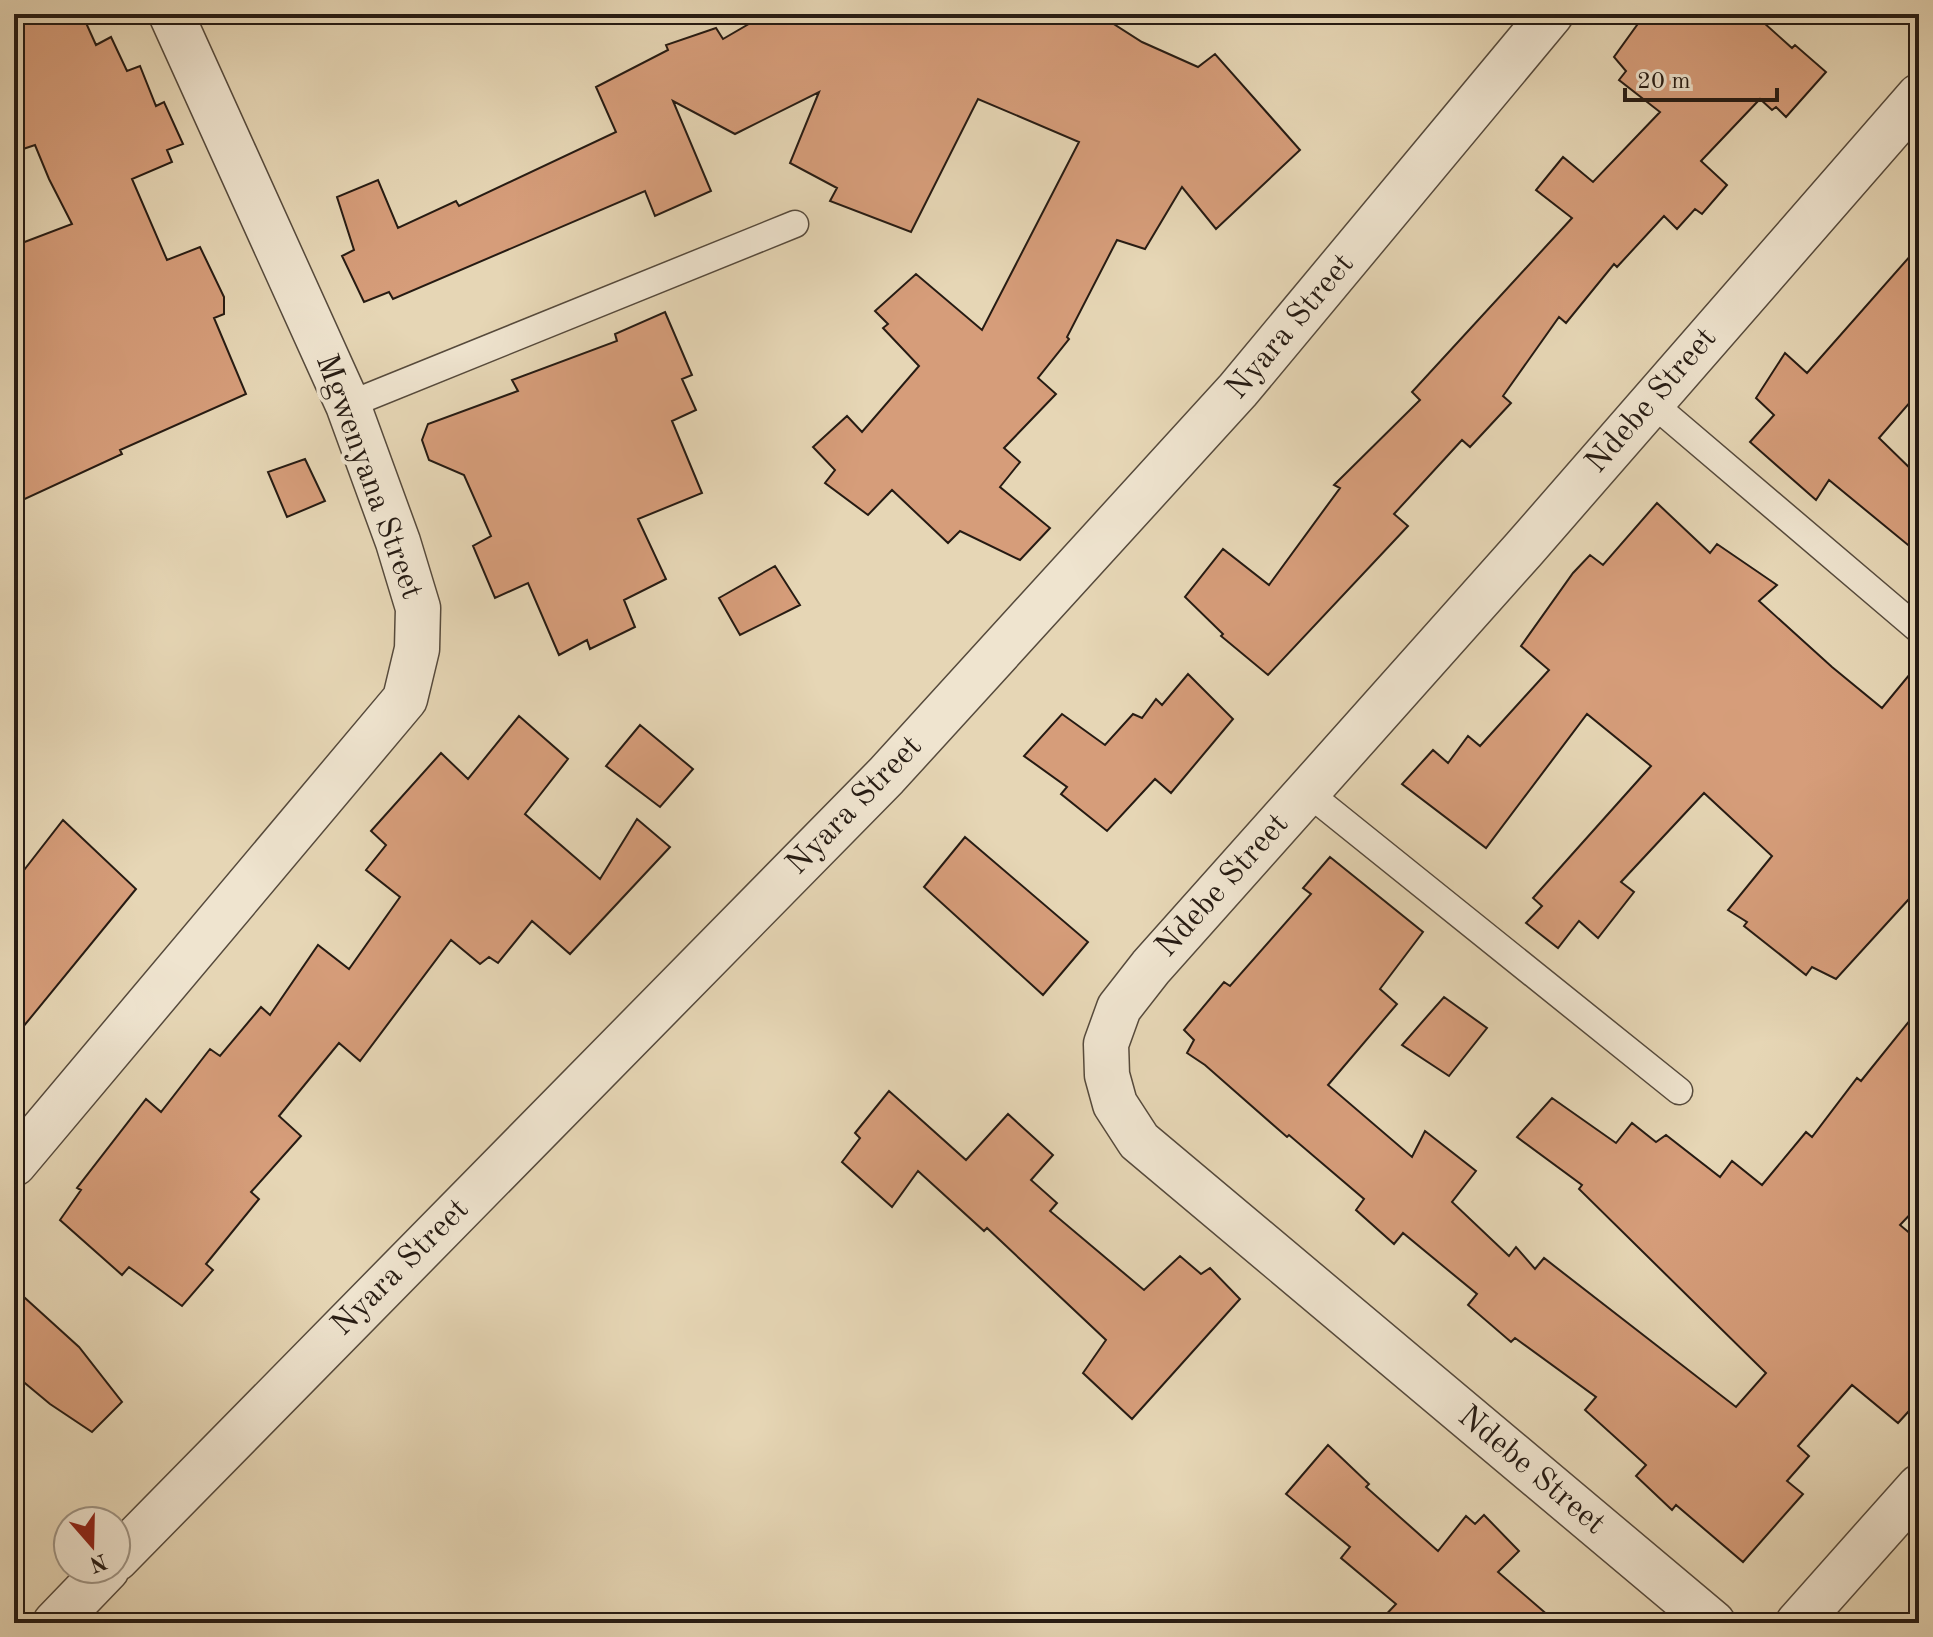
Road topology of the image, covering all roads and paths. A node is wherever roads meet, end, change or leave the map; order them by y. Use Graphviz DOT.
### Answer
graph roads {
  1 [pos="171,14"];
  2 [pos="1551,14"];
  3 [pos="1919,96"];
  4 [pos="795,224"];
  5 [pos="1651,402"];
  6 [pos="348,405"];
  7 [pos="1919,630"];
  8 [pos="1307,792"];
  9 [pos="1679,1091"];
  10 [pos="14,1164"];
  11 [pos="1919,1487"];
  12 [pos="132,1543"];
  13 [pos="92,1585"];
  14 [pos="55,1623"];
  15 [pos="1713,1623"];
  16 [pos="1798,1623"];
  1 -- 6 [label="street, Mgwenyana Street"];
  2 -- 12 [label="street, Nyara Street"];
  3 -- 5 [label="street, Ndebe Street"];
  4 -- 6 [label="lane"];
  5 -- 7 [label="lane"];
  5 -- 8 [label="street, Ndebe Street"];
  6 -- 10 [label="street, Mgwenyana Street"];
  8 -- 9 [label="lane"];
  8 -- 15 [label="street, Ndebe Street"];
  11 -- 16 [label="street"];
  13 -- 14 [label="street"];
}
